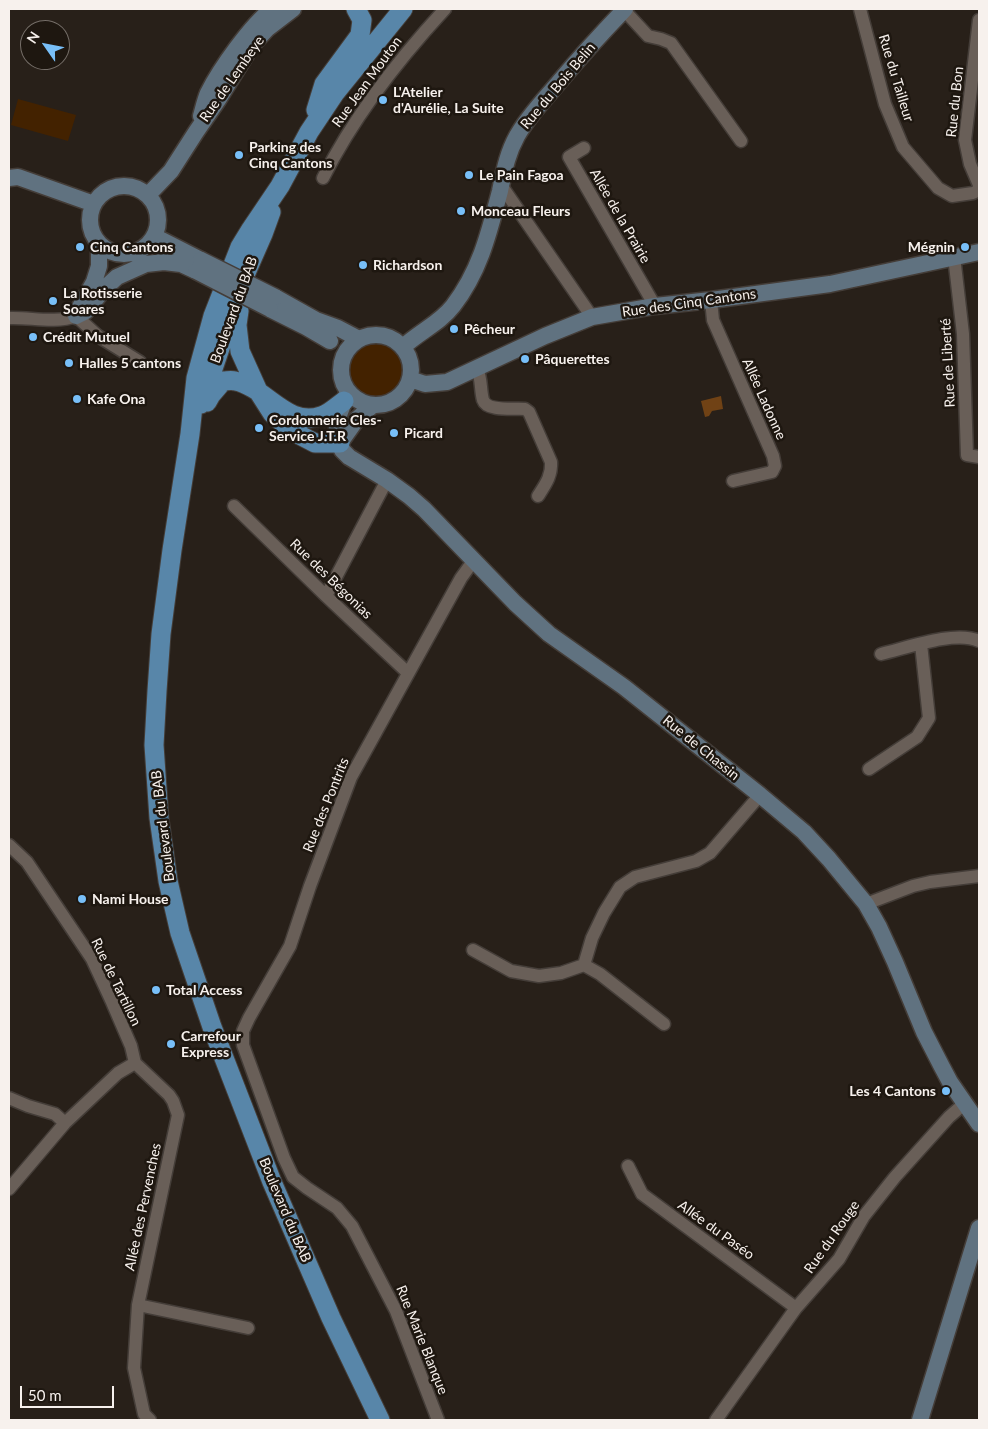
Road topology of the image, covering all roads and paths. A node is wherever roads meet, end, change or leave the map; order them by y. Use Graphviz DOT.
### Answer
graph roads {
  1 [pos="272,9"];
  2 [pos="293,9"];
  3 [pos="356,9"];
  4 [pos="403,9"];
  5 [pos="444,9"];
  6 [pos="860,9"];
  7 [pos="624,10"];
  8 [pos="979,20"];
  9 [pos="196,132"];
  10 [pos="309,132"];
  11 [pos="741,141"];
  12 [pos="584,148"];
  13 [pos="9,178"];
  14 [pos="323,178"];
  15 [pos="501,185"];
  16 [pos="979,185"];
  17 [pos="280,186"];
  18 [pos="979,190"];
  19 [pos="148,196"];
  20 [pos="94,204"];
  21 [pos="154,236"];
  22 [pos="99,245"];
  23 [pos="979,252"];
  24 [pos="127,255"];
  25 [pos="953,258"];
  26 [pos="198,265"];
  27 [pos="245,275"];
  28 [pos="711,300"];
  29 [pos="272,303"];
  30 [pos="92,304"];
  31 [pos="654,306"];
  32 [pos="76,316"];
  33 [pos="592,317"];
  34 [pos="9,318"];
  35 [pos="316,320"];
  36 [pos="359,339"];
  37 [pos="330,342"];
  38 [pos="404,348"];
  39 [pos="140,362"];
  40 [pos="342,363"];
  41 [pos="477,368"];
  42 [pos="410,379"];
  43 [pos="258,391"];
  44 [pos="346,396"];
  45 [pos="373,405"];
  46 [pos="190,434"];
  47 [pos="340,443"];
  48 [pos="979,456"];
  49 [pos="387,480"];
  50 [pos="733,481"];
  51 [pos="538,496"];
  52 [pos="234,506"];
  53 [pos="474,560"];
  54 [pos="326,596"];
  55 [pos="979,641"];
  56 [pos="921,644"];
  57 [pos="881,654"];
  58 [pos="408,673"];
  59 [pos="869,770"];
  60 [pos="760,795"];
  61 [pos="9,845"];
  62 [pos="979,876"];
  63 [pos="866,904"];
  64 [pos="473,950"];
  65 [pos="584,965"];
  66 [pos="664,1024"];
  67 [pos="244,1045"];
  68 [pos="135,1064"];
  69 [pos="9,1098"];
  70 [pos="965,1103"];
  71 [pos="65,1123"];
  72 [pos="979,1124"];
  73 [pos="628,1166"];
  74 [pos="9,1189"];
  75 [pos="979,1228"];
  76 [pos="138,1305"];
  77 [pos="796,1308"];
  78 [pos="248,1328"];
  79 [pos="150,1420"];
  80 [pos="380,1420"];
  81 [pos="438,1420"];
  82 [pos="716,1420"];
  83 [pos="920,1420"];
  1 -- 9 [label="main road, Rue de Lembeye"];
  2 -- 9 [label="main road, Rue de Lembeye"];
  3 -- 10 [label="main road"];
  4 -- 10 [label="main road, Boulevard du BAB"];
  5 -- 14 [label="street, Rue Jean Mouton"];
  6 -- 18 [label="street, Rue du Tailleur"];
  7 -- 11 [label="street"];
  7 -- 15 [label="main road, Rue du Bois Belin"];
  8 -- 16 [label="street, Rue du Bon"];
  9 -- 19 [label="main road, Rue de Lembeye"];
  10 -- 17 [label="main road, Boulevard du BAB"];
  12 -- 31 [label="street, Allée de la Prairie"];
  13 -- 20 [label="main road"];
  15 -- 33 [label="street"];
  15 -- 38 [label="main road, Rue du Bois Belin"];
  17 -- 27 [label="main road, Boulevard du BAB"];
  17 -- 46 [label="main road, Boulevard du BAB"];
  19 -- 20 [label="main road"];
  19 -- 21 [label="main road"];
  20 -- 22 [label="main road"];
  21 -- 24 [label="main road"];
  21 -- 26 [label="main road"];
  22 -- 24 [label="main road"];
  22 -- 32 [label="main road"];
  23 -- 25 [label="main road, Rue des Cinq Cantons"];
  24 -- 30 [label="main road"];
  25 -- 28 [label="main road, Rue des Cinq Cantons"];
  25 -- 48 [label="street, Rue de Liberté"];
  26 -- 29 [label="main road, bridge"];
  26 -- 30 [label="main road"];
  27 -- 43 [label="main road"];
  27 -- 46 [label="main road, Boulevard du BAB"];
  28 -- 31 [label="main road, Rue des Cinq Cantons"];
  28 -- 50 [label="street, Allée Ladonne"];
  29 -- 35 [label="main road"];
  29 -- 37 [label="main road"];
  30 -- 32 [label="main road"];
  31 -- 33 [label="main road, Rue des Cinq Cantons"];
  32 -- 34 [label="street"];
  32 -- 39 [label="street"];
  33 -- 41 [label="main road, Rue des Cinq Cantons"];
  35 -- 36 [label="main road"];
  35 -- 37 [label="main road"];
  36 -- 38 [label="main road"];
  36 -- 40 [label="main road"];
  37 -- 40 [label="main road"];
  38 -- 42 [label="main road"];
  40 -- 44 [label="main road"];
  41 -- 42 [label="main road, Rue des Cinq Cantons"];
  41 -- 51 [label="street"];
  42 -- 45 [label="main road"];
  43 -- 44 [label="main road"];
  43 -- 46 [label="main road"];
  43 -- 47 [label="main road"];
  44 -- 45 [label="main road"];
  44 -- 47 [label="main road"];
  45 -- 47 [label="main road"];
  46 -- 80 [label="main road, Boulevard du BAB"];
  47 -- 49 [label="main road, Rue de Chassin"];
  49 -- 53 [label="main road, Rue de Chassin"];
  49 -- 54 [label="street"];
  52 -- 54 [label="street, Rue des Bégonias"];
  53 -- 58 [label="street, Rue des Pontrits"];
  53 -- 60 [label="main road, Rue de Chassin"];
  54 -- 58 [label="street, Rue des Bégonias"];
  55 -- 56 [label="street"];
  56 -- 57 [label="street"];
  56 -- 59 [label="street"];
  58 -- 67 [label="street, Rue des Pontrits"];
  60 -- 63 [label="main road, Rue de Chassin"];
  60 -- 65 [label="street"];
  61 -- 68 [label="street, Rue de Tartillon"];
  62 -- 63 [label="street"];
  63 -- 70 [label="main road, Rue de Chassin"];
  64 -- 65 [label="street"];
  65 -- 66 [label="street"];
  67 -- 81 [label="street, Rue Marie Blanque"];
  68 -- 71 [label="street"];
  68 -- 76 [label="street, Allée des Pervenches"];
  69 -- 71 [label="street"];
  70 -- 72 [label="main road, Rue de Chassin"];
  70 -- 77 [label="street, Rue du Rouge"];
  71 -- 74 [label="street"];
  73 -- 77 [label="street, Allée du Paséo"];
  75 -- 83 [label="main road"];
  76 -- 78 [label="street"];
  76 -- 79 [label="street, Allée des Pervenches"];
  77 -- 82 [label="street, Rue du Rouge"];
}
